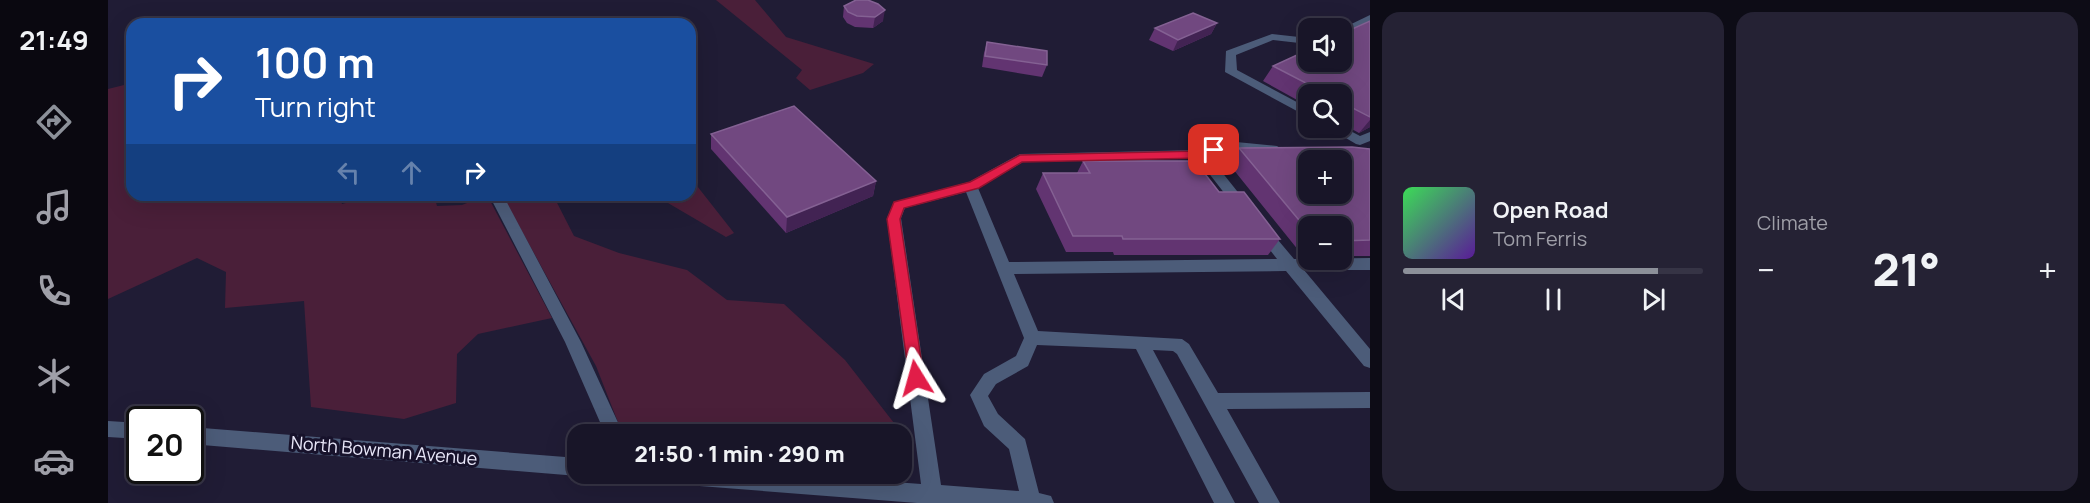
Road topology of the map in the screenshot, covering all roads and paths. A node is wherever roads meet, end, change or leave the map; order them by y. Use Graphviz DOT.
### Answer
graph roads {
  1 [pos="1370,18"];
  2 [pos="1352,27"];
  3 [pos="1298,40"];
  4 [pos="1298,108"];
  5 [pos="1370,136"];
  6 [pos="1352,137"];
  7 [pos="1292,152"];
  8 [pos="1201,154"];
  9 [pos="970,187"];
  10 [pos="499,201"];
  11 [pos="1288,264"];
  12 [pos="1370,264"];
  13 [pos="1005,268"];
  14 [pos="1032,338"];
  15 [pos="1141,343"];
  16 [pos="1370,361"];
  17 [pos="1370,400"];
  18 [pos="1213,401"];
  19 [pos="610,424"];
  20 [pos="108,429"];
  21 [pos="126,430"];
  22 [pos="204,436"];
  23 [pos="567,466"];
  24 [pos="790,484"];
  25 [pos="932,495"];
  26 [pos="1038,503"];
  27 [pos="1225,503"];
  28 [pos="1269,503"];
  1 -- 2 [label="street"];
  3 -- 4 [label="street"];
  5 -- 6 [label="street"];
  7 -- 8 [label="street"];
  8 -- 9 [label="street"];
  8 -- 11 [label="street"];
  9 -- 13 [label="street"];
  9 -- 25 [label="street"];
  10 -- 19 [label="street"];
  11 -- 12 [label="street"];
  11 -- 13 [label="street"];
  11 -- 16 [label="street"];
  13 -- 14 [label="street"];
  14 -- 15 [label="street"];
  14 -- 26 [label="street"];
  15 -- 18 [label="street"];
  15 -- 27 [label="street"];
  17 -- 18 [label="street"];
  18 -- 28 [label="street"];
  20 -- 21 [label="street"];
  22 -- 23 [label="street, North Bowman Avenue"];
  24 -- 25 [label="street"];
  25 -- 26 [label="street"];
}
